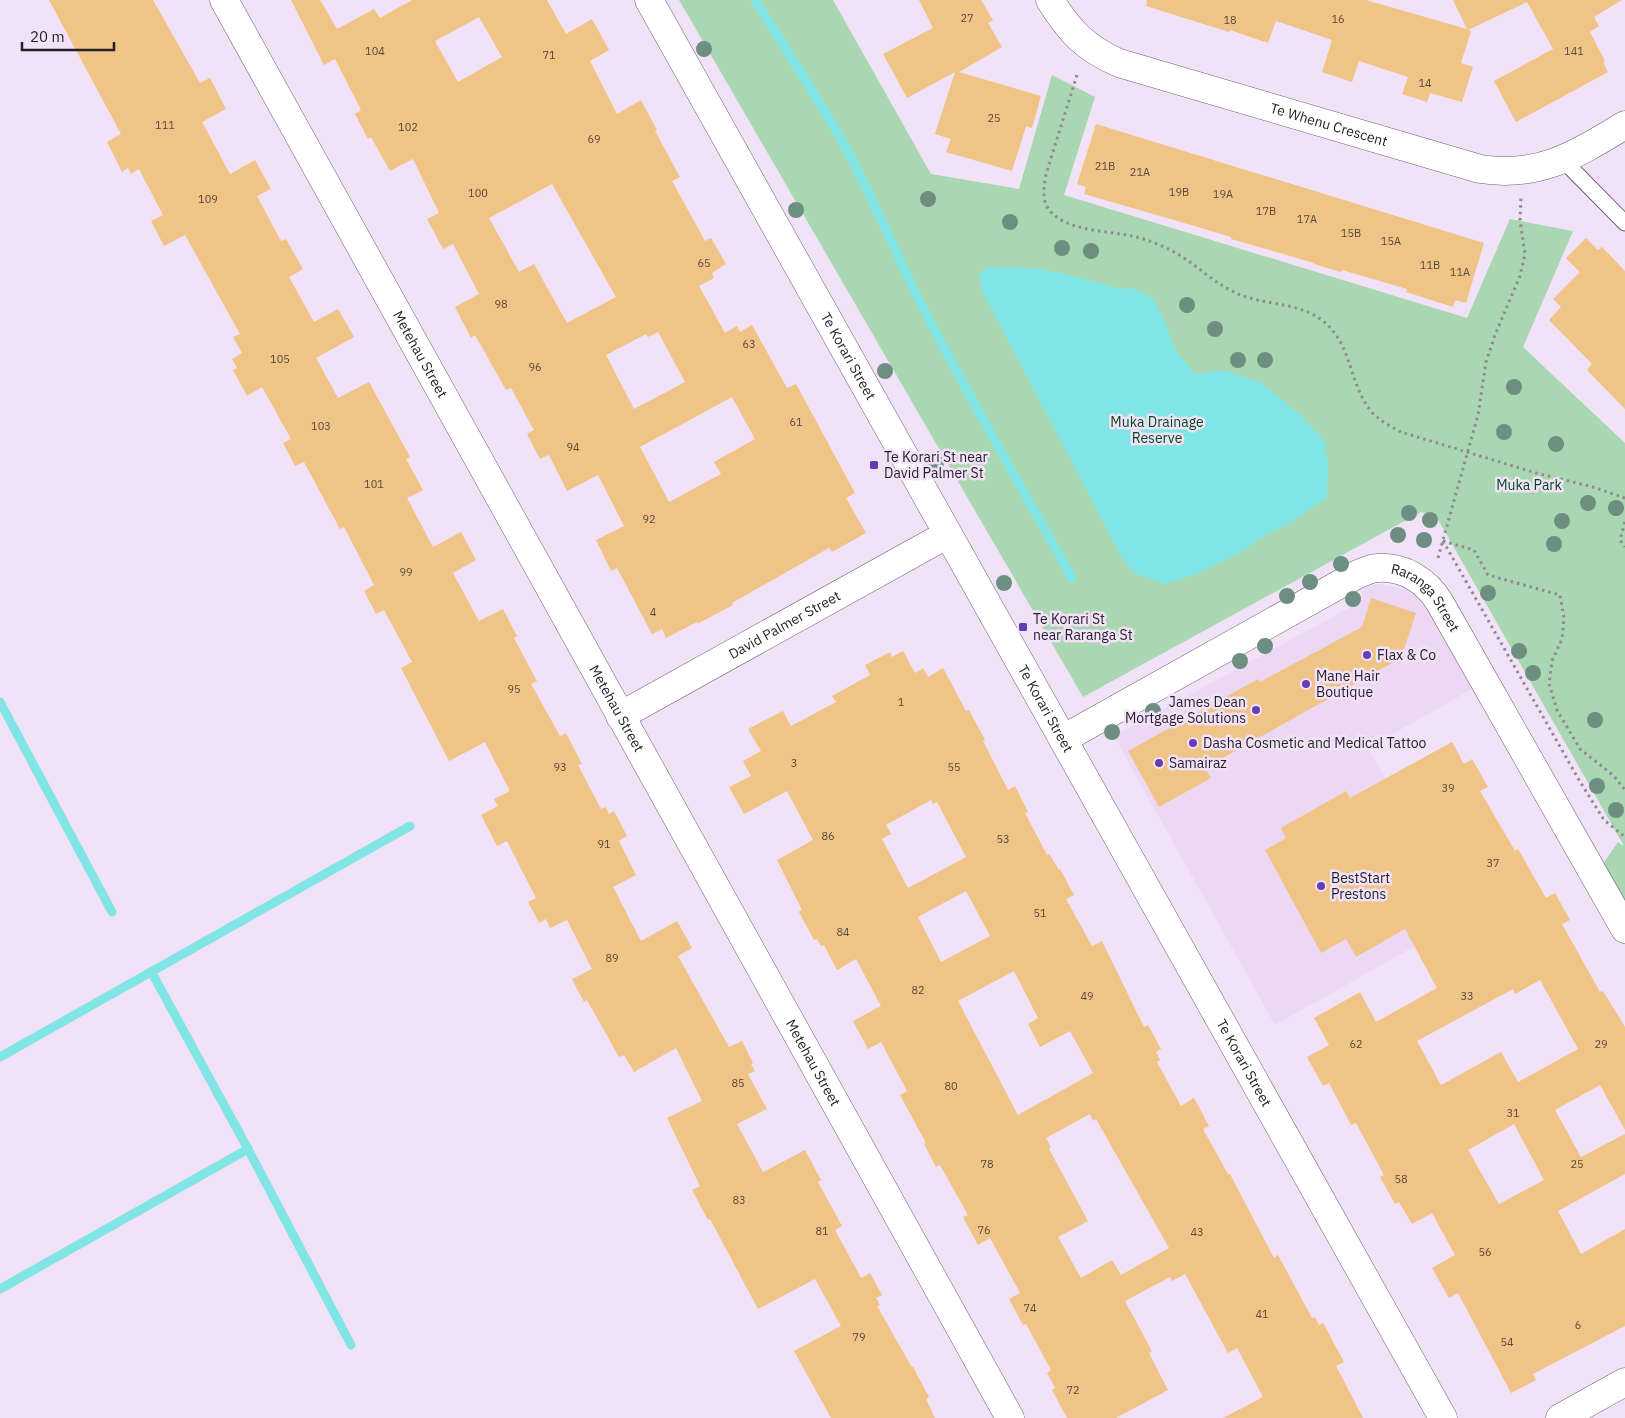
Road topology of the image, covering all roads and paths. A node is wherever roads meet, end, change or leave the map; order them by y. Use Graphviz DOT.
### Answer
graph roads {
  1 [pos="224,0"];
  2 [pos="649,0"];
  3 [pos="1050,0"];
  4 [pos="1086,45"];
  5 [pos="1625,125"];
  6 [pos="1562,159"];
  7 [pos="1522,171"];
  8 [pos="1625,222"];
  9 [pos="1469,452"];
  10 [pos="1625,498"];
  11 [pos="1625,522"];
  12 [pos="948,534"];
  13 [pos="1443,541"];
  14 [pos="1625,547"];
  15 [pos="1430,588"];
  16 [pos="620,716"];
  17 [pos="1063,739"];
  18 [pos="1625,790"];
  19 [pos="1625,837"];
  20 [pos="1625,929"];
  21 [pos="1625,1382"];
  22 [pos="1010,1418"];
  23 [pos="1443,1418"];
  24 [pos="1560,1418"];
  1 -- 16 [label="street, Metehau Street"];
  2 -- 12 [label="street, Te Korari Street"];
  3 -- 4 [label="street, Te Whenu Crescent"];
  4 -- 7 [label="street, Te Whenu Crescent"];
  4 -- 9 [label="path"];
  5 -- 6 [label="street, Te Whenu Crescent"];
  6 -- 7 [label="street, Te Whenu Crescent"];
  6 -- 8 [label="lane"];
  7 -- 9 [label="path"];
  9 -- 10 [label="path"];
  9 -- 13 [label="path"];
  11 -- 14 [label="path"];
  12 -- 16 [label="street, David Palmer Street"];
  12 -- 17 [label="street, Te Korari Street"];
  13 -- 15 [label="path"];
  13 -- 18 [label="path"];
  13 -- 19 [label="path"];
  15 -- 17 [label="street, Raranga Street"];
  15 -- 20 [label="street, Raranga Street"];
  16 -- 22 [label="street, Metehau Street"];
  17 -- 23 [label="street, Te Korari Street"];
  21 -- 24 [label="street"];
}
